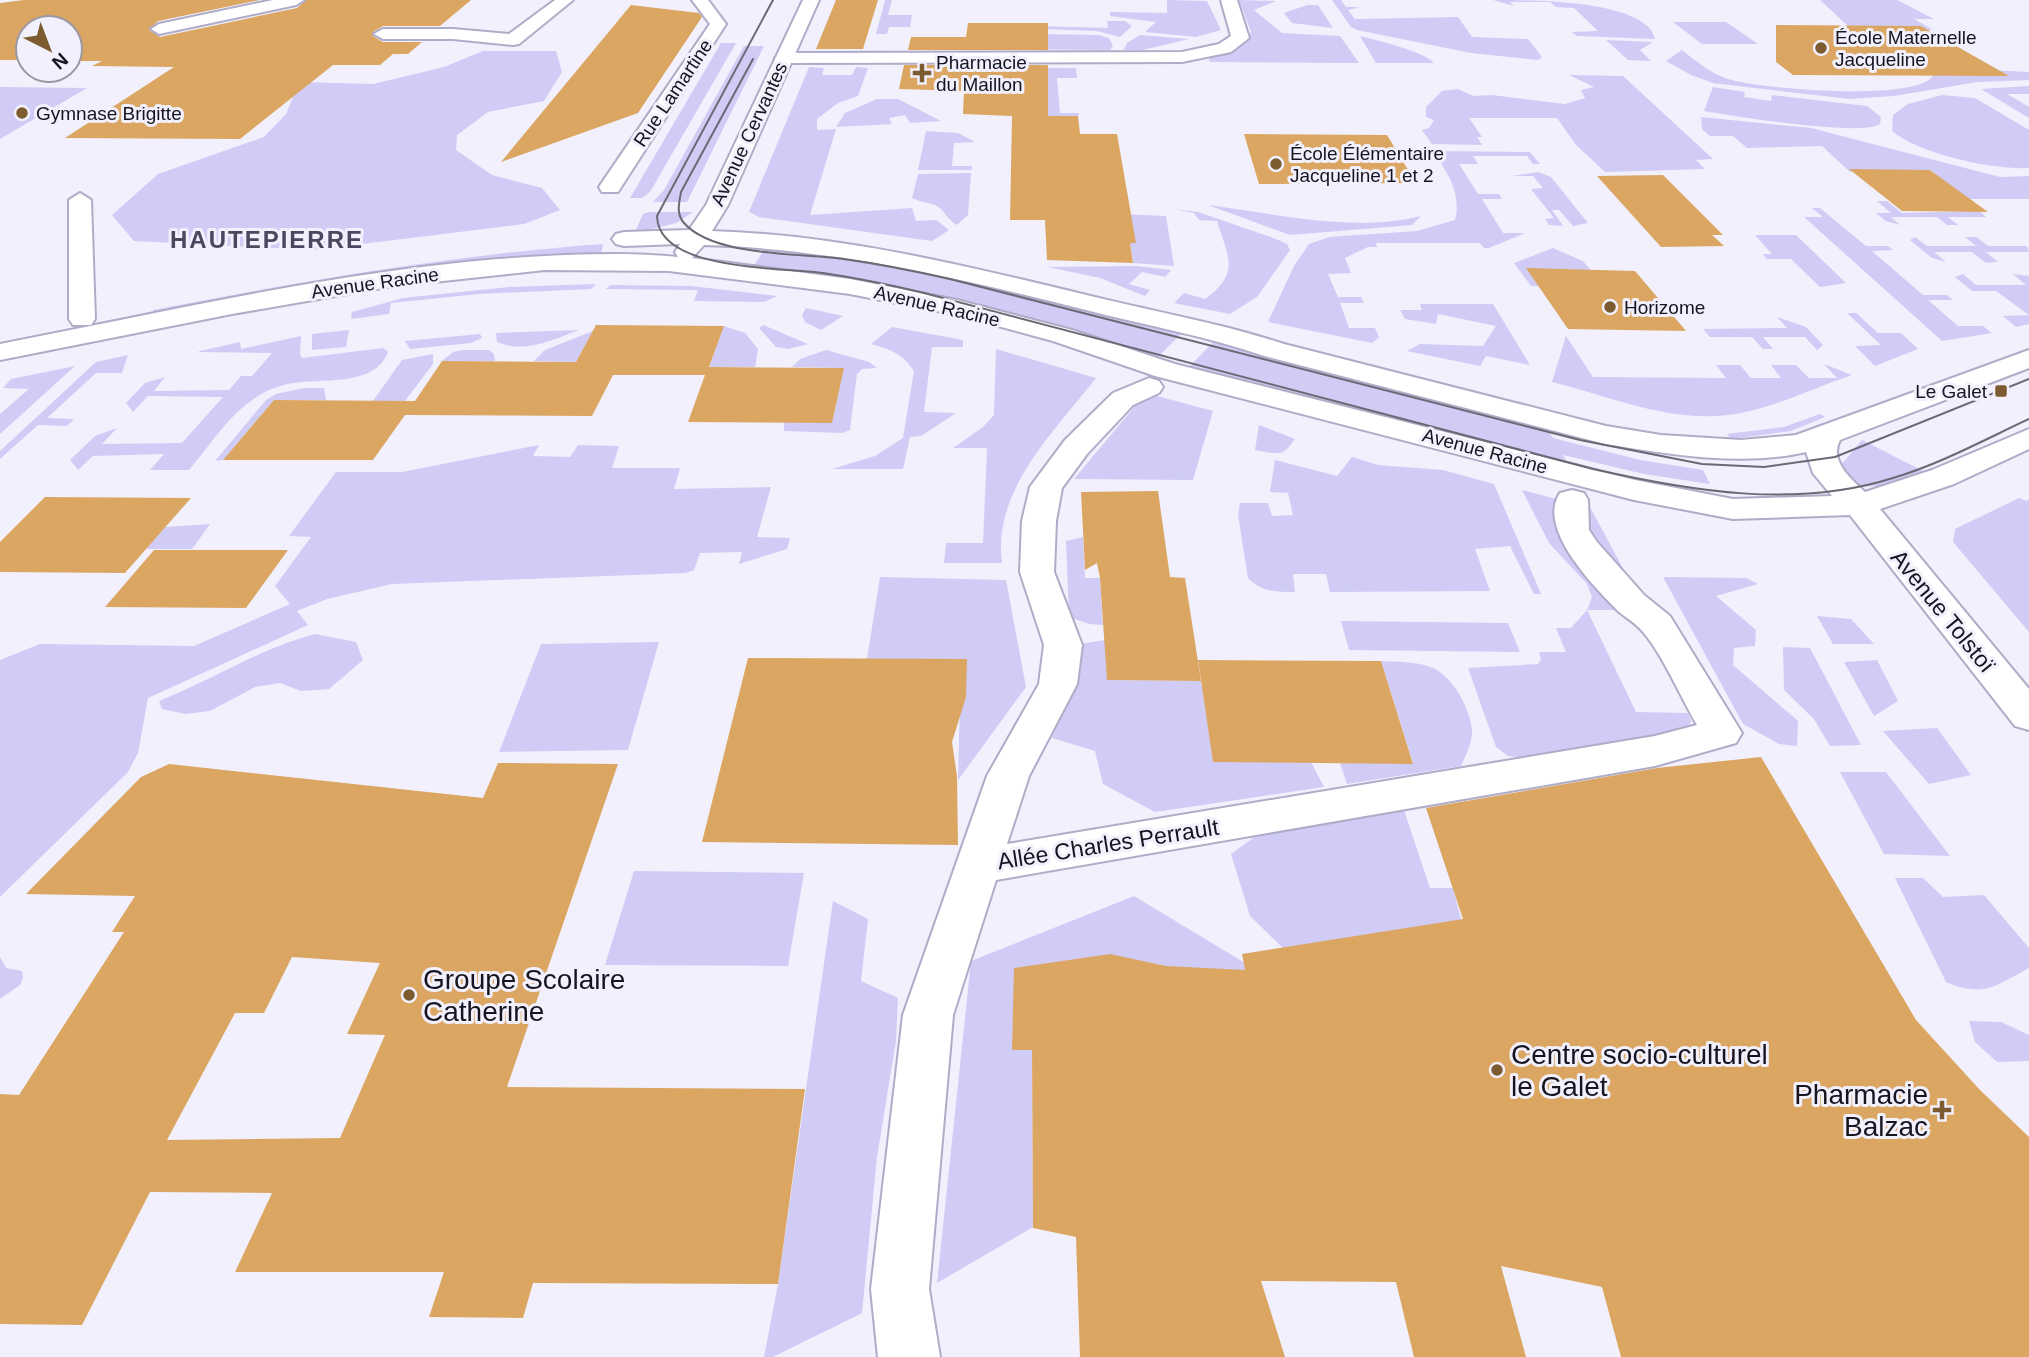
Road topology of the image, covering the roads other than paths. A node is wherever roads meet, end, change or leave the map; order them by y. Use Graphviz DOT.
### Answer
graph roads {
  1 [pos="296,0"];
  2 [pos="565,0"];
  3 [pos="700,0"];
  4 [pos="811,0"];
  5 [pos="1229,0"];
  6 [pos="159,29"];
  7 [pos="383,34"];
  8 [pos="784,58"];
  9 [pos="610,187"];
  10 [pos="80,200"];
  11 [pos="701,235"];
  12 [pos="680,263"];
  13 [pos="82,319"];
  14 [pos="0,335"];
  15 [pos="0,352"];
  16 [pos="2029,358"];
  17 [pos="1149,387"];
  18 [pos="1828,435"];
  19 [pos="2029,438"];
  20 [pos="1741,449"];
  21 [pos="1572,500"];
  22 [pos="1859,505"];
  23 [pos="2029,716"];
  24 [pos="977,866"];
  25 [pos="909,1357"];
  1 -- 6 [label="street"];
  2 -- 7 [label="street"];
  3 -- 9 [label="street, Rue Lamartine"];
  4 -- 8 [label="street, Avenue Cervantes"];
  5 -- 8 [label="street"];
  8 -- 11 [label="street, Avenue Cervantes"];
  10 -- 13 [label="street"];
  11 -- 12 [label="street, Avenue Cervantes"];
  11 -- 13 [label="street, Avenue Racine"];
  11 -- 20 [label="street, Avenue Racine"];
  12 -- 15 [label="street, Avenue Racine"];
  12 -- 22 [label="street, Avenue Racine"];
  13 -- 14 [label="street, Avenue Racine"];
  16 -- 18 [label="street, Avenue Racine"];
  17 -- 24 [label="street, Allée Charles Perrault"];
  18 -- 20 [label="street, Avenue Racine"];
  18 -- 22 [label="street"];
  19 -- 22 [label="street, Avenue Racine"];
  20 -- 22 [label="street, Avenue Racine"];
  21 -- 24 [label="street, Allée Charles Perrault"];
  22 -- 23 [label="street, Avenue Tolstoï"];
  24 -- 25 [label="street"];
}
